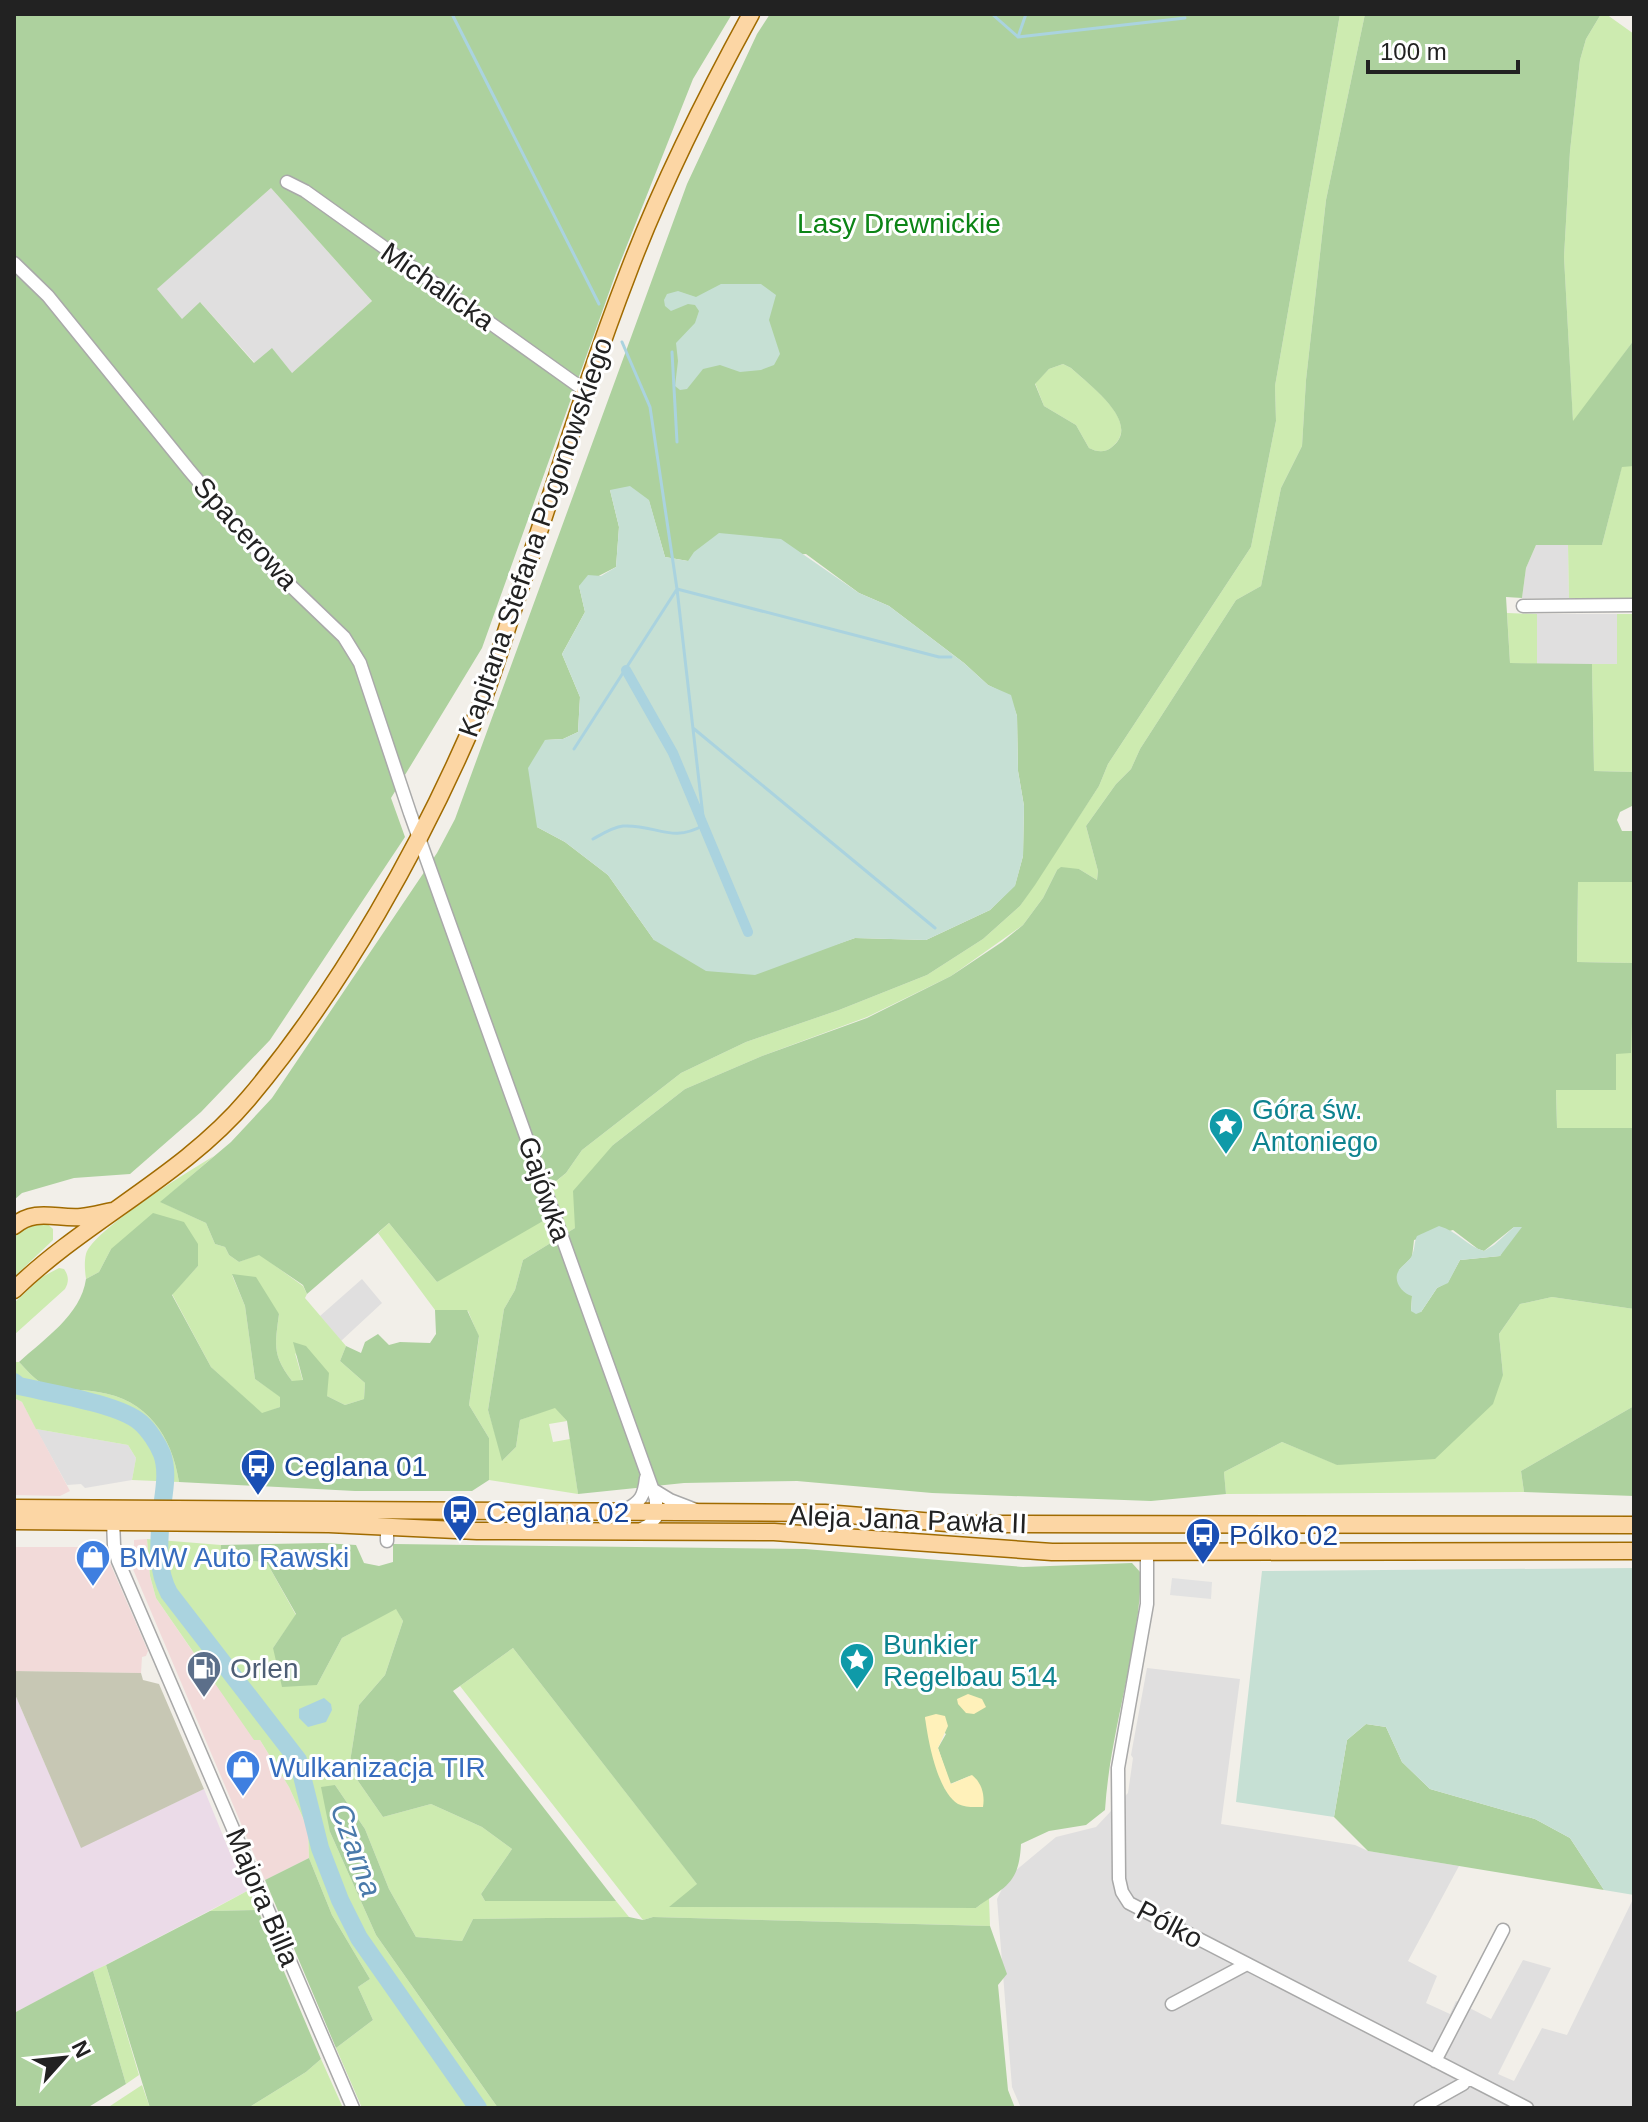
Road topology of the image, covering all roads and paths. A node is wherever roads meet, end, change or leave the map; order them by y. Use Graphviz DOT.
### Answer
graph roads {
  1 [pos="751,14"];
  2 [pos="287,182"];
  3 [pos="14,263"];
  4 [pos="587,392"];
  5 [pos="1634,605"];
  6 [pos="1523,606"];
  7 [pos="419,836"];
  8 [pos="117,1210"];
  9 [pos="47,1215"];
  10 [pos="14,1226"];
  11 [pos="65,1247"];
  12 [pos="14,1290"];
  13 [pos="646,1475"];
  14 [pos="652,1489"];
  15 [pos="14,1508"];
  16 [pos="620,1512"];
  17 [pos="658,1513"];
  18 [pos="706,1513"];
  19 [pos="148,1515"];
  20 [pos="182,1516"];
  21 [pos="14,1521"];
  22 [pos="113,1521"];
  23 [pos="1634,1525"];
  24 [pos="635,1531"];
  25 [pos="1634,1551"];
  26 [pos="1147,1552"];
  27 [pos="1503,1930"];
  28 [pos="1247,1964"];
  29 [pos="1172,2004"];
  30 [pos="1435,2061"];
  31 [pos="1467,2077"];
  32 [pos="353,2108"];
  33 [pos="1420,2108"];
  34 [pos="1527,2108"];
  1 -- 4 [label="main road, Kapitana Stefana Pogonowskiego"];
  2 -- 4 [label="street, Michalicka"];
  3 -- 7 [label="street, Spacerowa"];
  4 -- 7 [label="main road, Kapitana Stefana Pogonowskiego"];
  5 -- 6 [label="street"];
  7 -- 8 [label="main road, Kapitana Stefana Pogonowskiego"];
  7 -- 13 [label="street, Gajówka"];
  8 -- 9 [label="main road"];
  8 -- 11 [label="main road, Kapitana Stefana Pogonowskiego"];
  9 -- 10 [label="main road"];
  9 -- 11 [label="main road"];
  11 -- 12 [label="main road, Kapitana Stefana Pogonowskiego"];
  13 -- 14 [label="street, Gajówka"];
  13 -- 16 [label="street"];
  14 -- 17 [label="street, Gajówka"];
  14 -- 18 [label="street"];
  15 -- 19 [label="main road"];
  16 -- 17 [label="main road, Aleja Jana Pawła II"];
  16 -- 20 [label="main road, Aleja Jana Pawła II"];
  17 -- 18 [label="main road, Aleja Jana Pawła II"];
  17 -- 24 [label="street"];
  18 -- 23 [label="main road, Aleja Jana Pawła II"];
  19 -- 20 [label="main road"];
  19 -- 22 [label="main road"];
  20 -- 24 [label="main road, Aleja Jana Pawła II"];
  21 -- 22 [label="main road"];
  22 -- 32 [label="street, Majora Billa"];
  24 -- 26 [label="main road, Aleja Jana Pawła II"];
  25 -- 26 [label="main road, Aleja Jana Pawła II"];
  26 -- 28 [label="street, Pólko"];
  27 -- 30 [label="street"];
  28 -- 29 [label="street"];
  28 -- 30 [label="street, Pólko"];
  30 -- 31 [label="street, Pólko"];
  31 -- 33 [label="street"];
  31 -- 34 [label="street, Pólko"];
}
